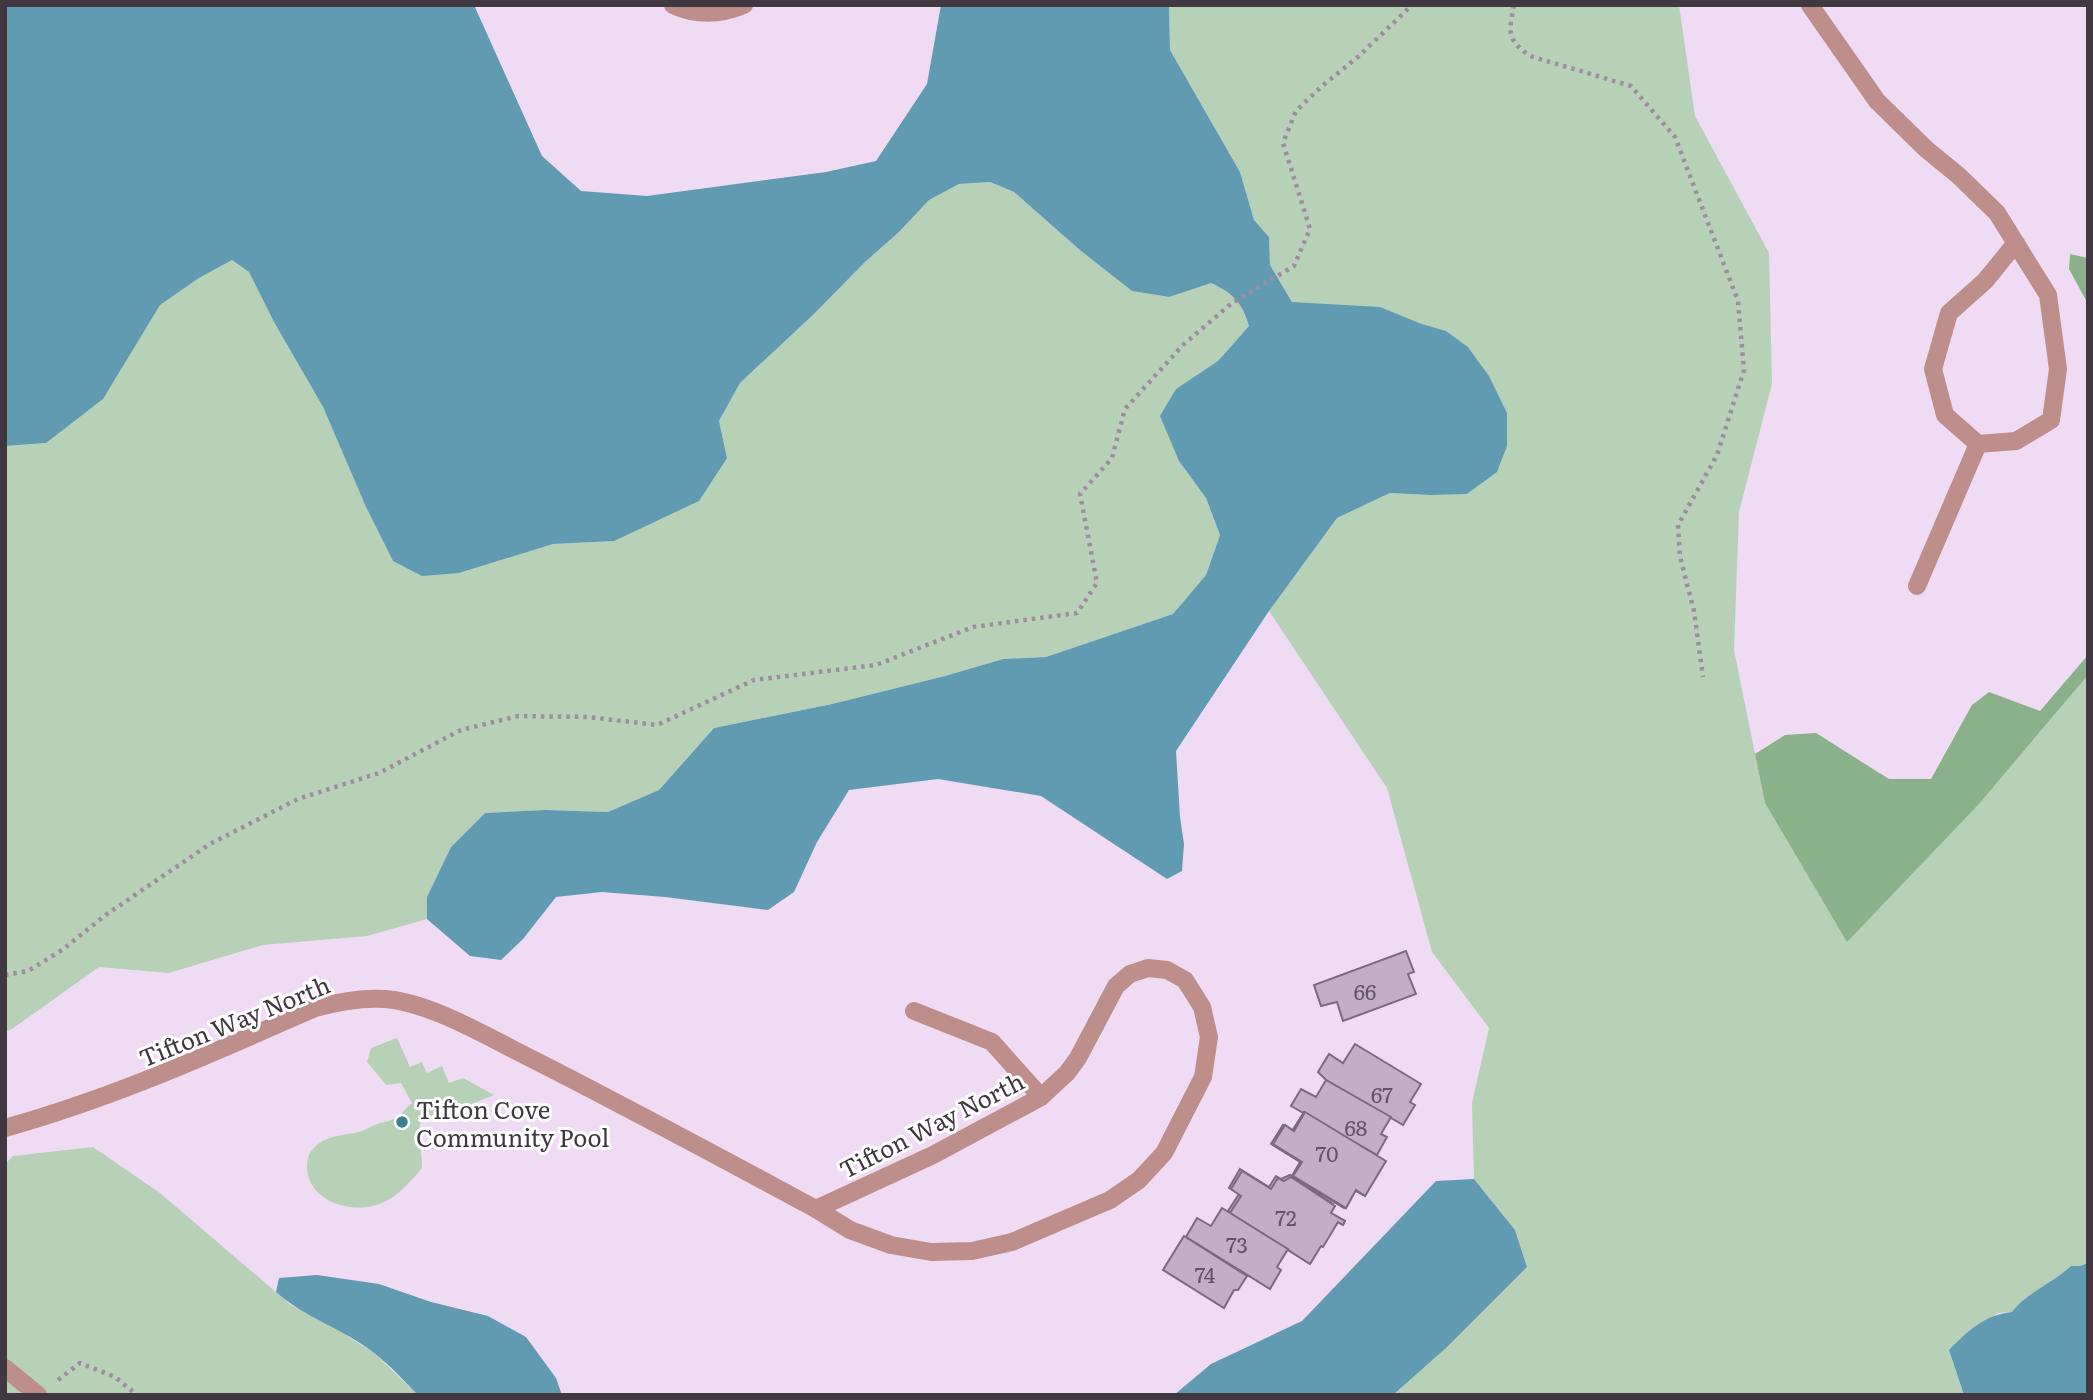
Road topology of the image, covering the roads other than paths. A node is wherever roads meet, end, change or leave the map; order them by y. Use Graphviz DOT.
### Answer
graph roads {
  1 [pos="673,5"];
  2 [pos="744,5"];
  3 [pos="1810,5"];
  4 [pos="2016,243"];
  5 [pos="1978,444"];
  6 [pos="1917,586"];
  7 [pos="914,1011"];
  8 [pos="1041,1097"];
  9 [pos="5,1128"];
  10 [pos="816,1209"];
  11 [pos="5,1368"];
  12 [pos="46,1390"];
  1 -- 2 [label="street"];
  3 -- 4 [label="street"];
  4 -- 5 [label="street"];
  4 -- 5 [label="street"];
  5 -- 6 [label="street"];
  7 -- 8 [label="street"];
  8 -- 10 [label="street, Tifton Way North"];
  8 -- 10 [label="street, Tifton Way North"];
  9 -- 10 [label="street, Tifton Way North"];
  11 -- 12 [label="street"];
}
